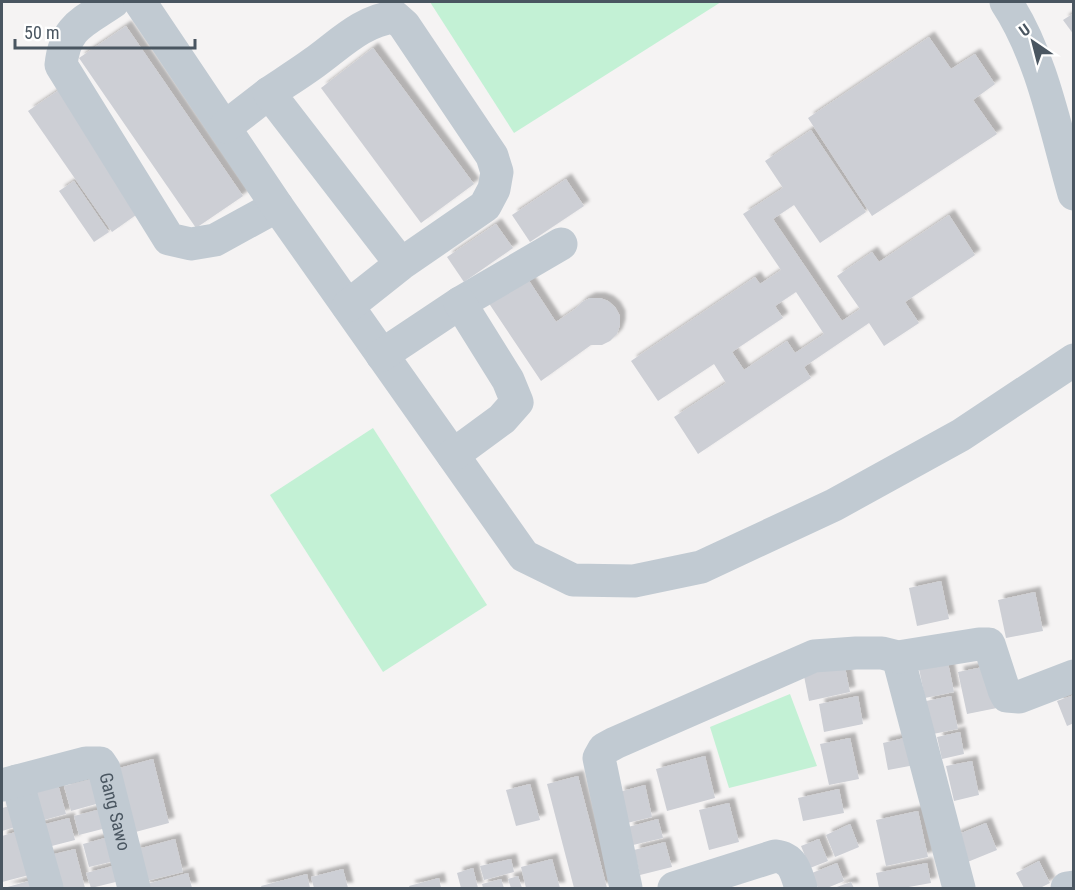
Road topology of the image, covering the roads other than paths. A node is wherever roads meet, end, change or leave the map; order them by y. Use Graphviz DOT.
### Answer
graph roads {
  1 [pos="113,2"];
  2 [pos="140,2"];
  3 [pos="1006,2"];
  4 [pos="269,93"];
  5 [pos="225,127"];
  6 [pos="1074,194"];
  7 [pos="277,206"];
  8 [pos="561,244"];
  9 [pos="401,264"];
  10 [pos="460,303"];
  11 [pos="348,306"];
  12 [pos="382,355"];
  13 [pos="1074,360"];
  14 [pos="453,455"];
  15 [pos="898,657"];
  16 [pos="1074,676"];
  17 [pos="9,783"];
  18 [pos="1074,887"];
  19 [pos="47,888"];
  20 [pos="134,888"];
  21 [pos="626,888"];
  22 [pos="674,888"];
  23 [pos="801,888"];
  24 [pos="959,888"];
  25 [pos="1067,888"];
  1 -- 7 [label="street"];
  2 -- 5 [label="street"];
  3 -- 6 [label="street"];
  4 -- 5 [label="street"];
  4 -- 9 [label="street"];
  4 -- 9 [label="street"];
  5 -- 7 [label="street"];
  7 -- 11 [label="street"];
  8 -- 10 [label="street"];
  9 -- 11 [label="street"];
  10 -- 12 [label="street"];
  10 -- 14 [label="street"];
  11 -- 12 [label="street"];
  12 -- 14 [label="street"];
  13 -- 14 [label="street"];
  15 -- 16 [label="street"];
  15 -- 21 [label="street"];
  15 -- 24 [label="street"];
  17 -- 19 [label="street"];
  17 -- 20 [label="street, Gang Sawo"];
  18 -- 25 [label="street"];
  22 -- 23 [label="street"];
}
